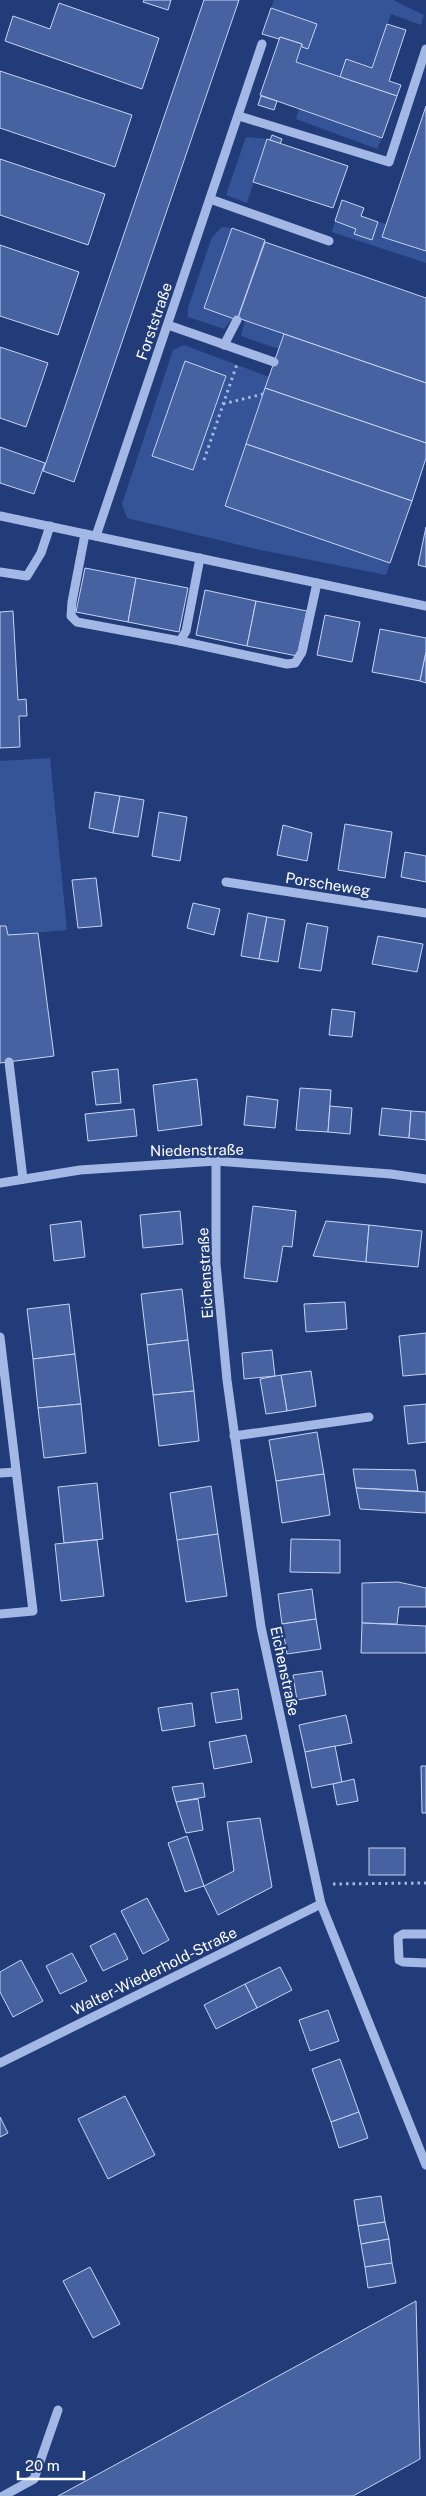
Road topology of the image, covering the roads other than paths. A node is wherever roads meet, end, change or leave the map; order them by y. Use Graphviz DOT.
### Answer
graph roads {
  1 [pos="262,44"];
  2 [pos="426,49"];
  3 [pos="239,116"];
  4 [pos="210,199"];
  5 [pos="328,241"];
  6 [pos="238,320"];
  7 [pos="168,325"];
  8 [pos="224,345"];
  9 [pos="274,362"];
  10 [pos="0,516"];
  11 [pos="50,526"];
  12 [pos="85,534"];
  13 [pos="96,536"];
  14 [pos="200,558"];
  15 [pos="0,572"];
  16 [pos="317,583"];
  17 [pos="426,606"];
  18 [pos="180,641"];
  19 [pos="226,882"];
  20 [pos="426,913"];
  21 [pos="9,1062"];
  22 [pos="216,1161"];
  23 [pos="23,1179"];
  24 [pos="426,1179"];
  25 [pos="0,1183"];
  26 [pos="0,1337"];
  27 [pos="369,1417"];
  28 [pos="234,1436"];
  29 [pos="16,1472"];
  30 [pos="0,1473"];
  31 [pos="0,1614"];
  32 [pos="321,1904"];
  33 [pos="426,1934"];
  34 [pos="426,1963"];
  35 [pos="0,2064"];
  36 [pos="426,2165"];
  37 [pos="58,2410"];
  38 [pos="2,2496"];
  1 -- 3 [label="street, Forststraße"];
  2 -- 3 [label="street"];
  3 -- 4 [label="street, Forststraße"];
  4 -- 5 [label="street"];
  4 -- 7 [label="street, Forststraße"];
  6 -- 8 [label="street"];
  7 -- 8 [label="street"];
  7 -- 13 [label="street, Forststraße"];
  8 -- 9 [label="street"];
  10 -- 11 [label="street"];
  11 -- 12 [label="street"];
  11 -- 15 [label="street"];
  12 -- 13 [label="street"];
  12 -- 18 [label="street"];
  13 -- 14 [label="street"];
  14 -- 16 [label="street"];
  14 -- 18 [label="street"];
  16 -- 17 [label="street"];
  16 -- 18 [label="street"];
  19 -- 20 [label="street, Porscheweg"];
  21 -- 23 [label="street"];
  22 -- 23 [label="street, Niedenstraße"];
  22 -- 24 [label="street, Niedenstraße"];
  22 -- 28 [label="street, Eichenstraße"];
  23 -- 25 [label="street, Niedenstraße"];
  26 -- 29 [label="street"];
  27 -- 28 [label="street"];
  28 -- 32 [label="street, Eichenstraße"];
  29 -- 30 [label="street"];
  29 -- 31 [label="street"];
  32 -- 35 [label="street, Walter-Wiederhold-Straße"];
  32 -- 36 [label="street, Eichenstraße"];
  33 -- 34 [label="street"];
  37 -- 38 [label="street"];
}
